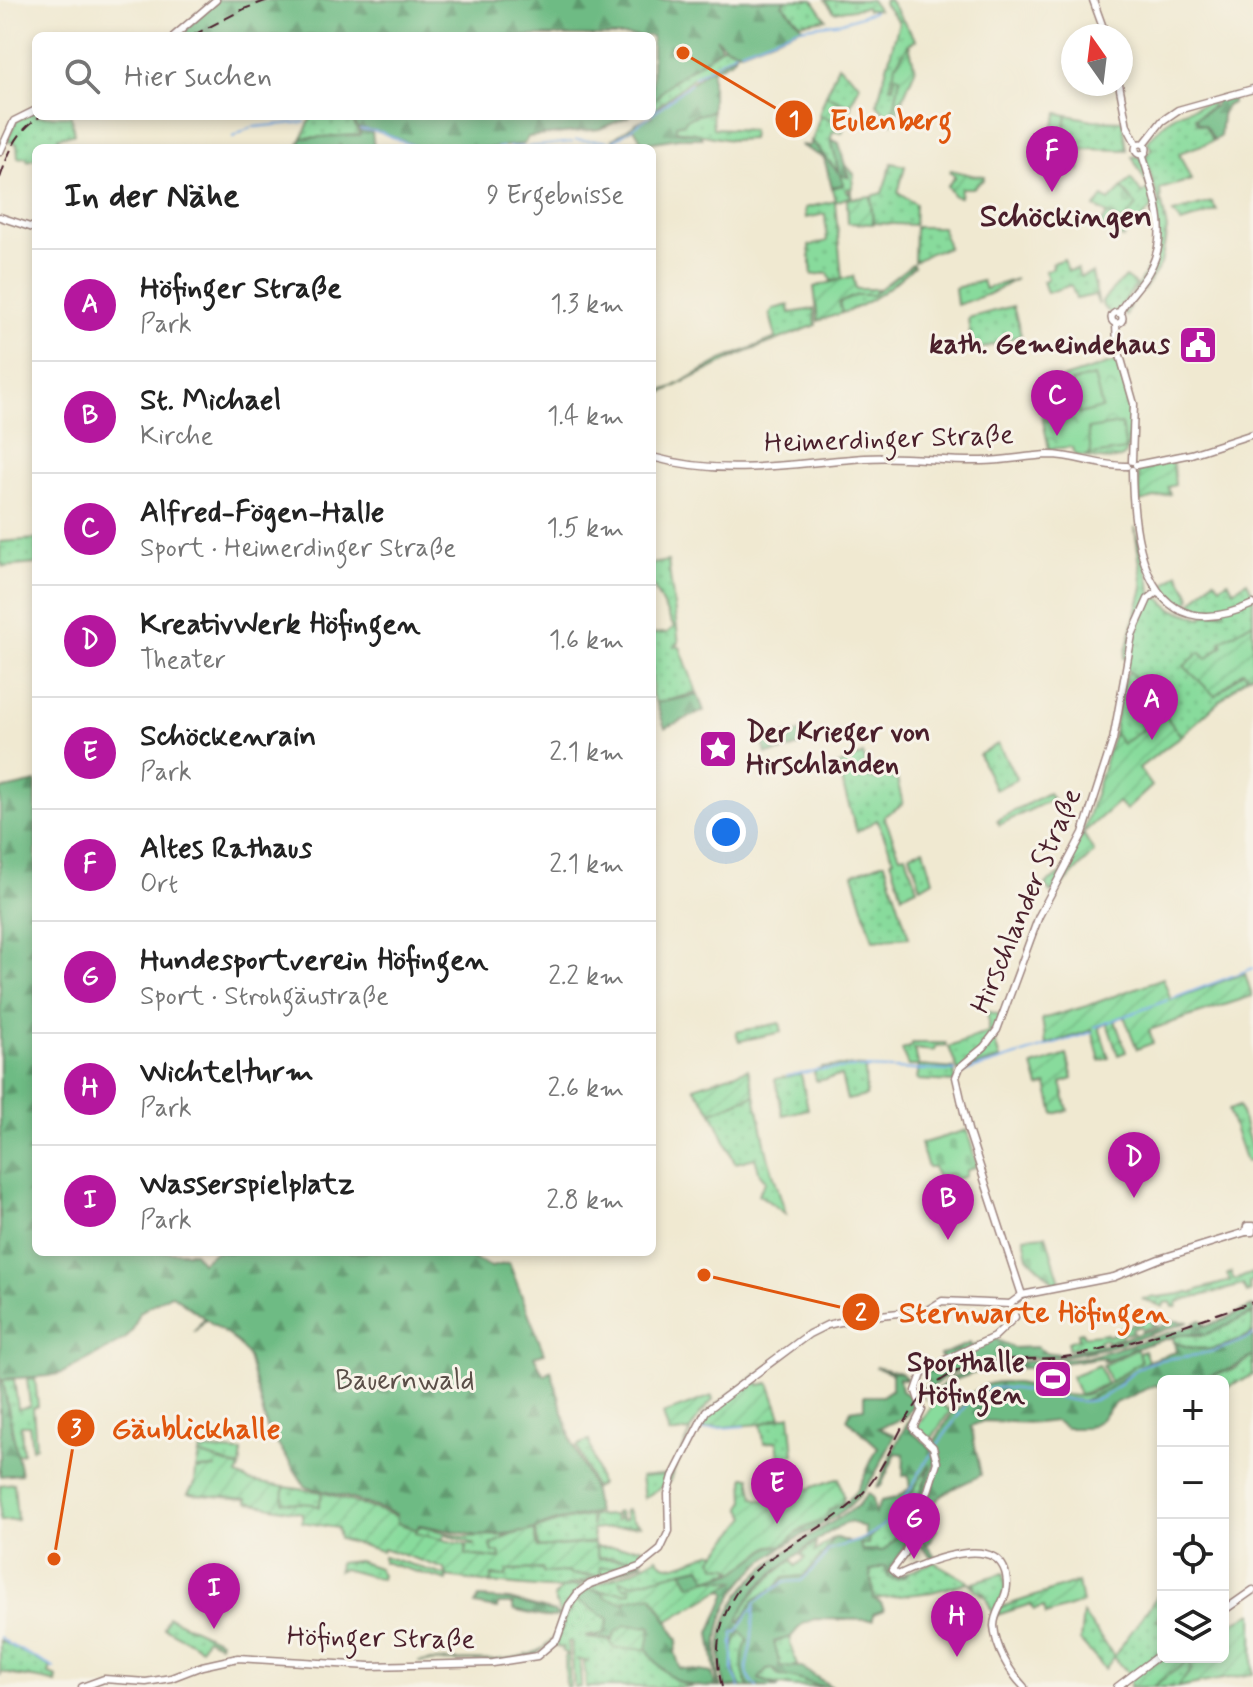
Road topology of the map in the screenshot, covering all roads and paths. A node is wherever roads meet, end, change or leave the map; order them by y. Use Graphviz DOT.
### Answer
graph roads {
  1 [pos="216,0"];
  2 [pos="1093,0"];
  3 [pos="1102,24"];
  4 [pos="179,32"];
  5 [pos="1253,89"];
  6 [pos="1121,96"];
  7 [pos="32,112"];
  8 [pos="1140,144"];
  9 [pos="0,152"];
  10 [pos="0,217"];
  11 [pos="32,228"];
  12 [pos="1253,434"];
  13 [pos="656,458"];
  14 [pos="1132,465"];
  15 [pos="1155,593"];
  16 [pos="1253,604"];
  17 [pos="1249,1229"];
  18 [pos="1022,1295"];
  19 [pos="1010,1304"];
  20 [pos="1253,1590"];
  21 [pos="1229,1607"];
  22 [pos="1157,1657"];
  23 [pos="142,1684"];
  24 [pos="82,1687"];
  25 [pos="1024,1687"];
  26 [pos="1117,1687"];
  1 -- 4 [label="main road"];
  2 -- 3 [label="main road"];
  5 -- 8 [label="main road"];
  6 -- 8 [label="main road"];
  7 -- 9 [label="main road"];
  8 -- 14 [label="main road"];
  10 -- 11 [label="main road"];
  12 -- 14 [label="main road, Heimerdinger Straße"];
  13 -- 14 [label="main road, Heimerdinger Straße"];
  14 -- 15 [label="main road"];
  15 -- 16 [label="main road"];
  15 -- 18 [label="main road, Hirschlander Straße"];
  17 -- 18 [label="main road"];
  18 -- 19 [label="main road"];
  19 -- 23 [label="main road, Höfinger Straße"];
  19 -- 25 [label="main road"];
  20 -- 21 [label="main road"];
  22 -- 26 [label="main road"];
  23 -- 24 [label="main road, Höfinger Straße"];
}
